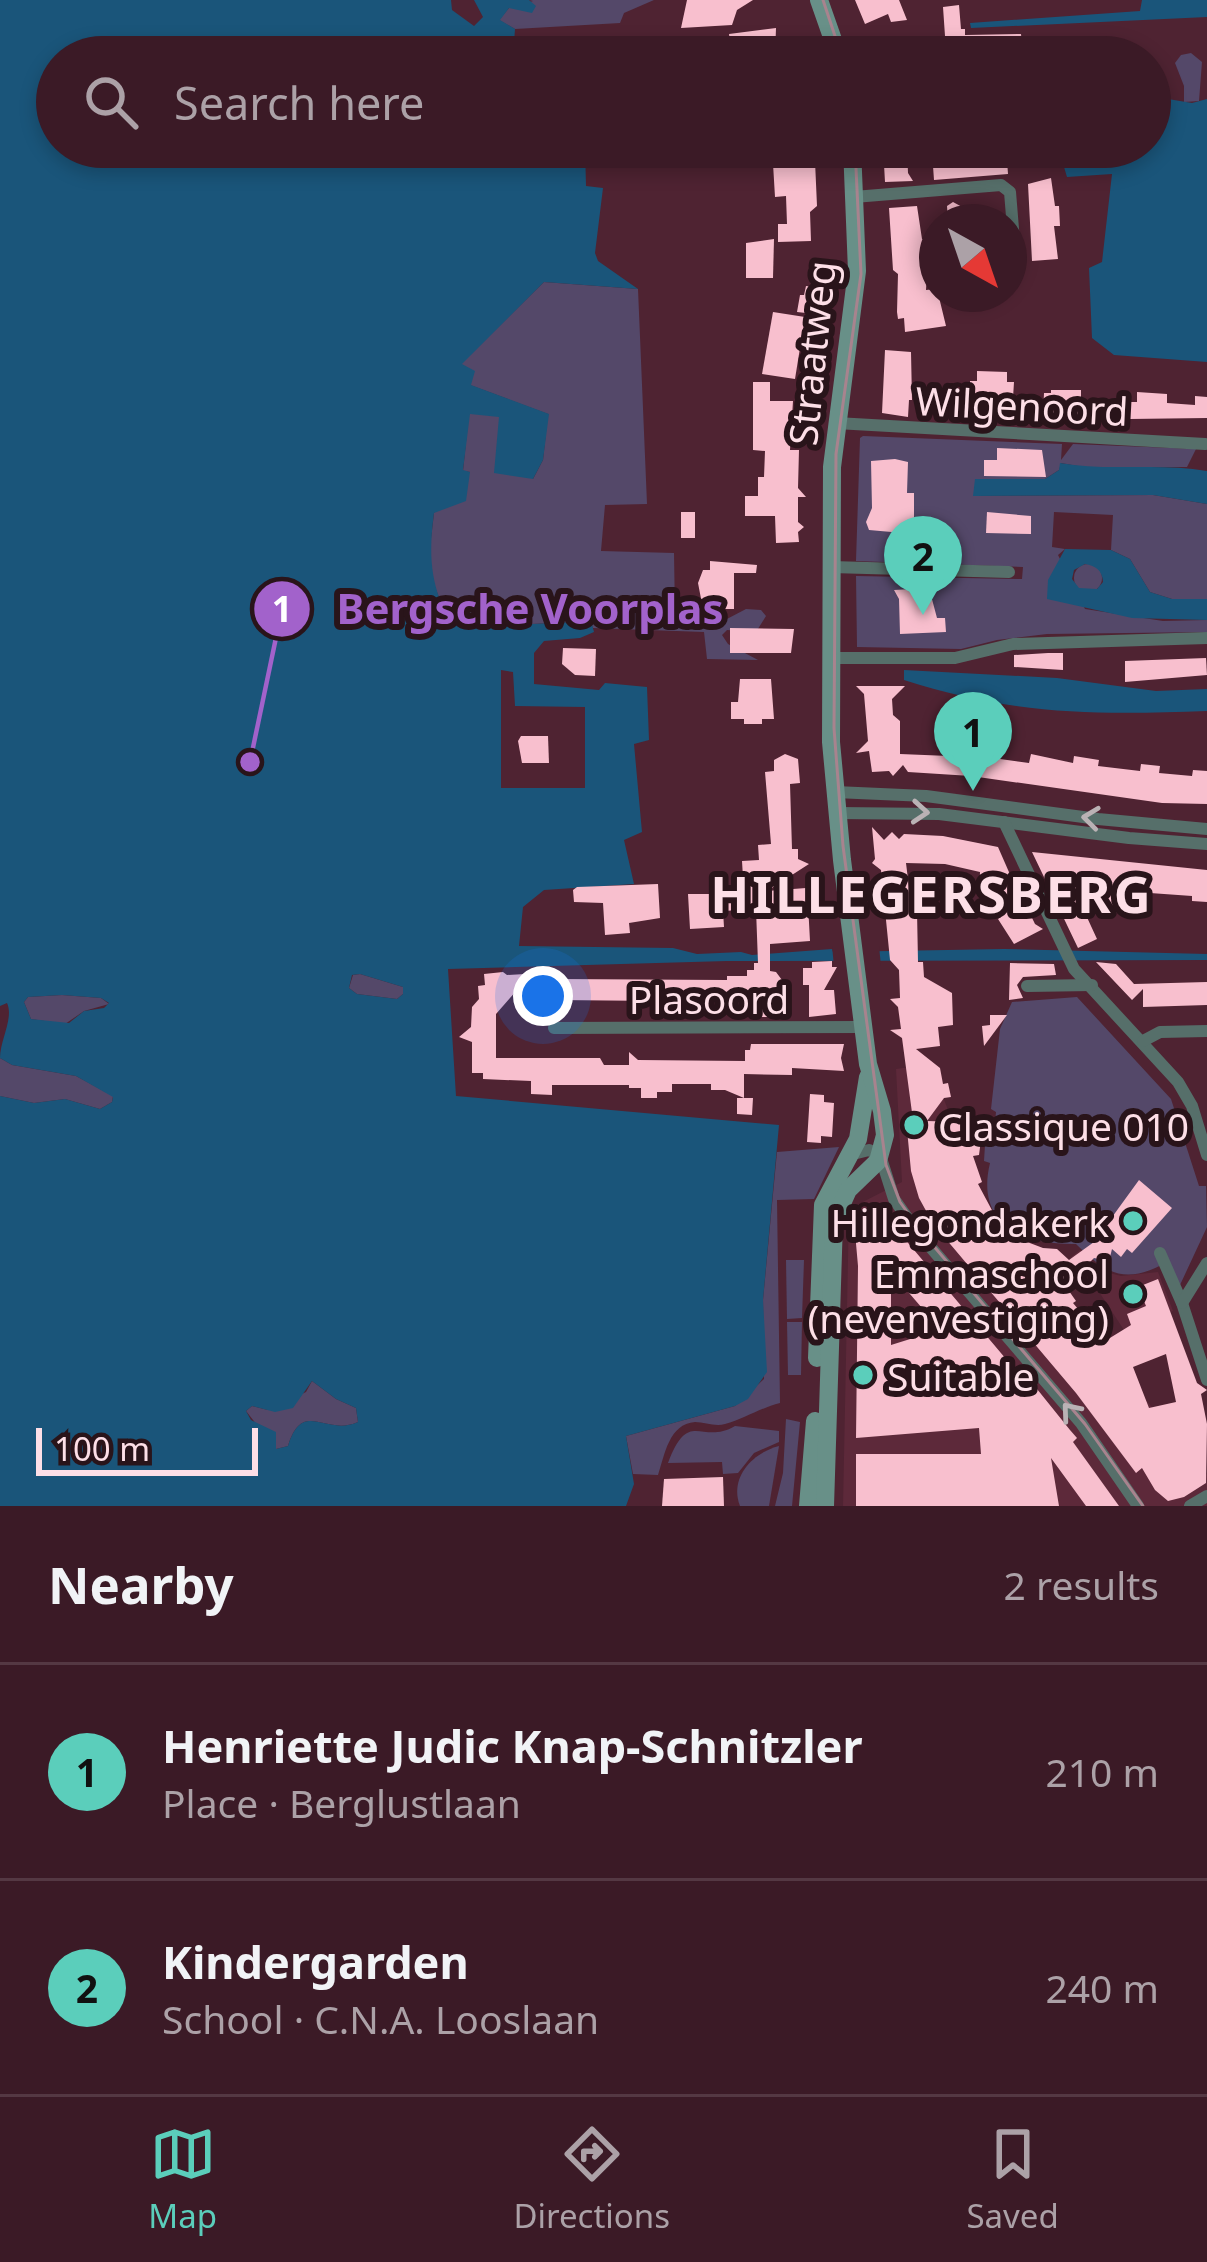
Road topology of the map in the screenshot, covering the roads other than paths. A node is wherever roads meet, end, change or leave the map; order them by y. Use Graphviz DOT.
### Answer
graph roads {
  1 [pos="819,0"];
  2 [pos="832,36"];
  3 [pos="853,168"];
  4 [pos="854,197"];
  5 [pos="1011,204"];
  6 [pos="836,423"];
  7 [pos="1205,444"];
  8 [pos="831,567"];
  9 [pos="1010,572"];
  10 [pos="1207,638"];
  11 [pos="831,658"];
  12 [pos="835,792"];
  13 [pos="1006,807"];
  14 [pos="837,813"];
  15 [pos="1004,822"];
  16 [pos="1207,829"];
  17 [pos="1159,833"];
  18 [pos="1207,844"];
  19 [pos="1027,986"];
  20 [pos="1093,986"];
  21 [pos="864,1027"];
  22 [pos="554,1028"];
  23 [pos="1207,1031"];
  24 [pos="1143,1041"];
  25 [pos="869,1069"];
  26 [pos="849,1155"];
  27 [pos="880,1155"];
  28 [pos="1207,1156"];
  29 [pos="826,1238"];
  30 [pos="1160,1253"];
  31 [pos="1207,1263"];
  32 [pos="825,1299"];
  33 [pos="1182,1304"];
  34 [pos="1207,1380"];
  35 [pos="1207,1496"];
  36 [pos="808,1506"];
  37 [pos="825,1506"];
  38 [pos="1138,1506"];
  39 [pos="1190,1506"];
  1 -- 2 [label="street"];
  3 -- 4 [label="street, Straatweg"];
  4 -- 5 [label="street"];
  4 -- 6 [label="street, Straatweg"];
  6 -- 7 [label="street, Wilgenoord"];
  6 -- 8 [label="street, Straatweg"];
  8 -- 9 [label="street"];
  8 -- 11 [label="street, Straatweg"];
  10 -- 11 [label="street"];
  11 -- 12 [label="street, Straatweg"];
  12 -- 13 [label="street"];
  12 -- 14 [label="street, Straatweg"];
  13 -- 15 [label="street"];
  17 -- 13 [label="street, one-way"];
  14 -- 15 [label="street, one-way"];
  14 -- 21 [label="street, Straatweg"];
  15 -- 17 [label="street"];
  15 -- 20 [label="street"];
  16 -- 17 [label="street"];
  17 -- 18 [label="street"];
  19 -- 20 [label="street"];
  20 -- 24 [label="street"];
  21 -- 22 [label="street, Plasoord"];
  21 -- 25 [label="street, Straatweg"];
  23 -- 24 [label="street"];
  24 -- 28 [label="street"];
  25 -- 26 [label="street"];
  25 -- 27 [label="street"];
  26 -- 27 [label="street"];
  26 -- 29 [label="street"];
  27 -- 29 [label="street"];
  38 -- 27 [label="street, one-way"];
  29 -- 32 [label="street"];
  30 -- 33 [label="street"];
  31 -- 33 [label="street"];
  32 -- 36 [label="street"];
  32 -- 37 [label="street"];
  33 -- 34 [label="street"];
  35 -- 39 [label="street"];
}
